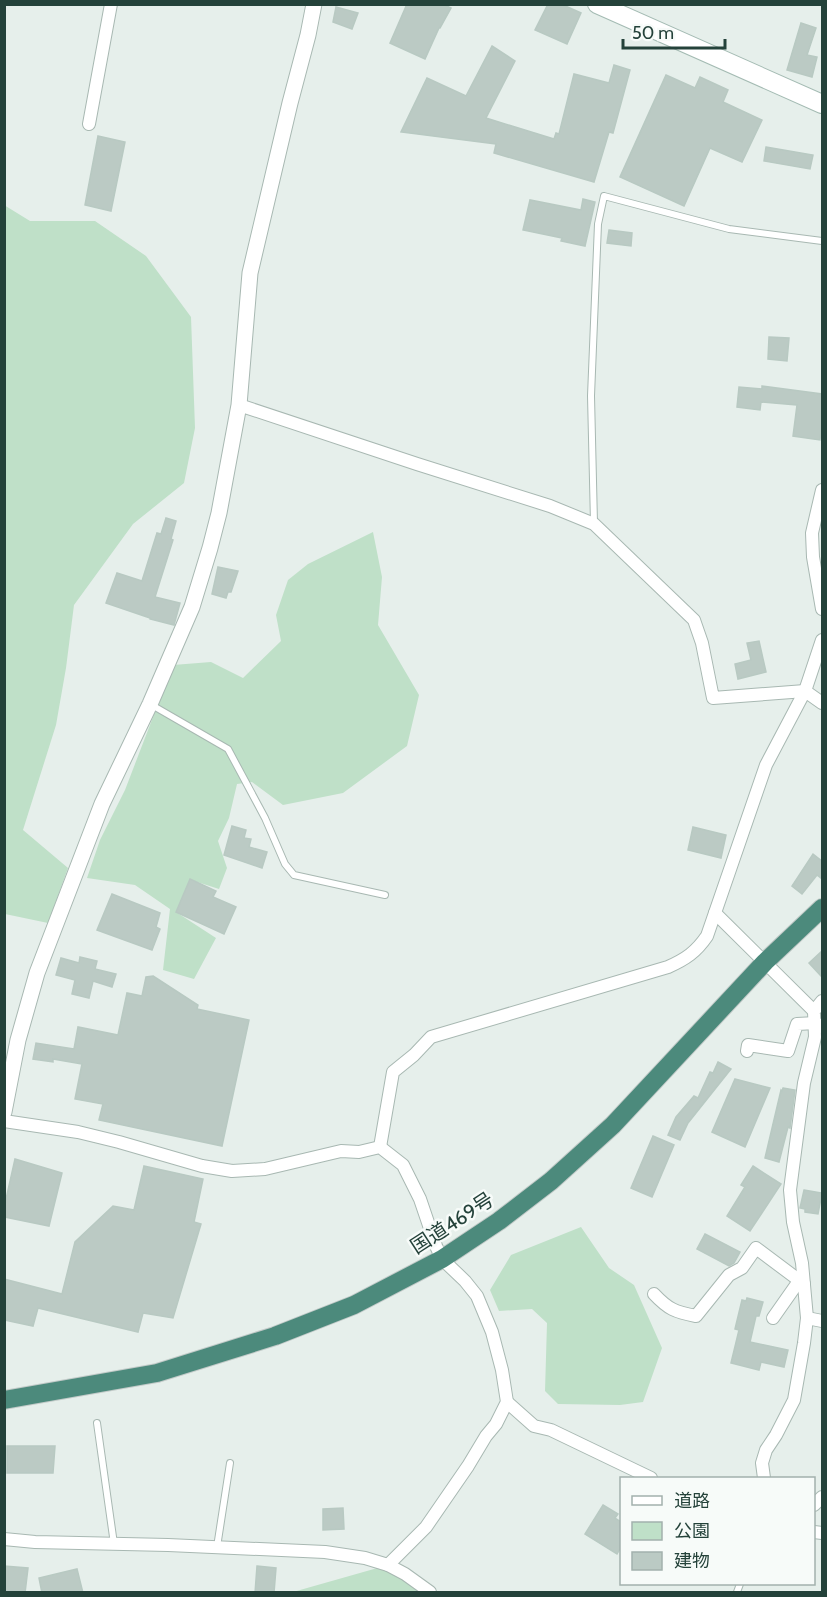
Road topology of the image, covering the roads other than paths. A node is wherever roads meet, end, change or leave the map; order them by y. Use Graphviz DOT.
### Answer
graph roads {
  1 [pos="111,4"];
  2 [pos="314,4"];
  3 [pos="597,4"];
  4 [pos="822,104"];
  5 [pos="89,124"];
  6 [pos="822,241"];
  7 [pos="239,405"];
  8 [pos="822,490"];
  9 [pos="594,524"];
  10 [pos="822,609"];
  11 [pos="822,640"];
  12 [pos="806,691"];
  13 [pos="822,703"];
  14 [pos="150,704"];
  15 [pos="385,895"];
  16 [pos="822,908"];
  17 [pos="716,913"];
  18 [pos="765,962"];
  19 [pos="819,1016"];
  20 [pos="747,1051"];
  21 [pos="4,1112"];
  22 [pos="4,1121"];
  23 [pos="380,1147"];
  24 [pos="442,1259"];
  25 [pos="802,1282"];
  26 [pos="654,1294"];
  27 [pos="773,1318"];
  28 [pos="807,1318"];
  29 [pos="822,1321"];
  30 [pos="4,1400"];
  31 [pos="507,1402"];
  32 [pos="97,1423"];
  33 [pos="230,1463"];
  34 [pos="647,1477"];
  35 [pos="764,1477"];
  36 [pos="4,1539"];
  37 [pos="114,1544"];
  38 [pos="217,1547"];
  39 [pos="388,1565"];
  40 [pos="430,1593"];
  1 -- 5 [label="street"];
  2 -- 7 [label="street"];
  3 -- 4 [label="main road"];
  6 -- 9 [label="lane"];
  7 -- 9 [label="street"];
  7 -- 14 [label="street"];
  8 -- 10 [label="street"];
  9 -- 12 [label="street"];
  11 -- 12 [label="street"];
  12 -- 13 [label="street"];
  12 -- 17 [label="street"];
  14 -- 15 [label="lane"];
  14 -- 21 [label="street"];
  16 -- 18 [label="highway, 国道469号"];
  17 -- 18 [label="street"];
  17 -- 23 [label="street"];
  18 -- 19 [label="street"];
  18 -- 24 [label="highway, 国道469号"];
  19 -- 20 [label="street"];
  19 -- 25 [label="street"];
  22 -- 23 [label="street"];
  23 -- 24 [label="street"];
  24 -- 30 [label="highway, 国道469号"];
  24 -- 31 [label="street"];
  25 -- 26 [label="street"];
  25 -- 27 [label="street"];
  25 -- 28 [label="street"];
  28 -- 29 [label="street"];
  28 -- 35 [label="street"];
  31 -- 34 [label="street"];
  31 -- 39 [label="street"];
  32 -- 37 [label="lane"];
  33 -- 38 [label="lane"];
  36 -- 37 [label="street"];
  37 -- 38 [label="street"];
  38 -- 39 [label="street"];
  39 -- 40 [label="street"];
}
